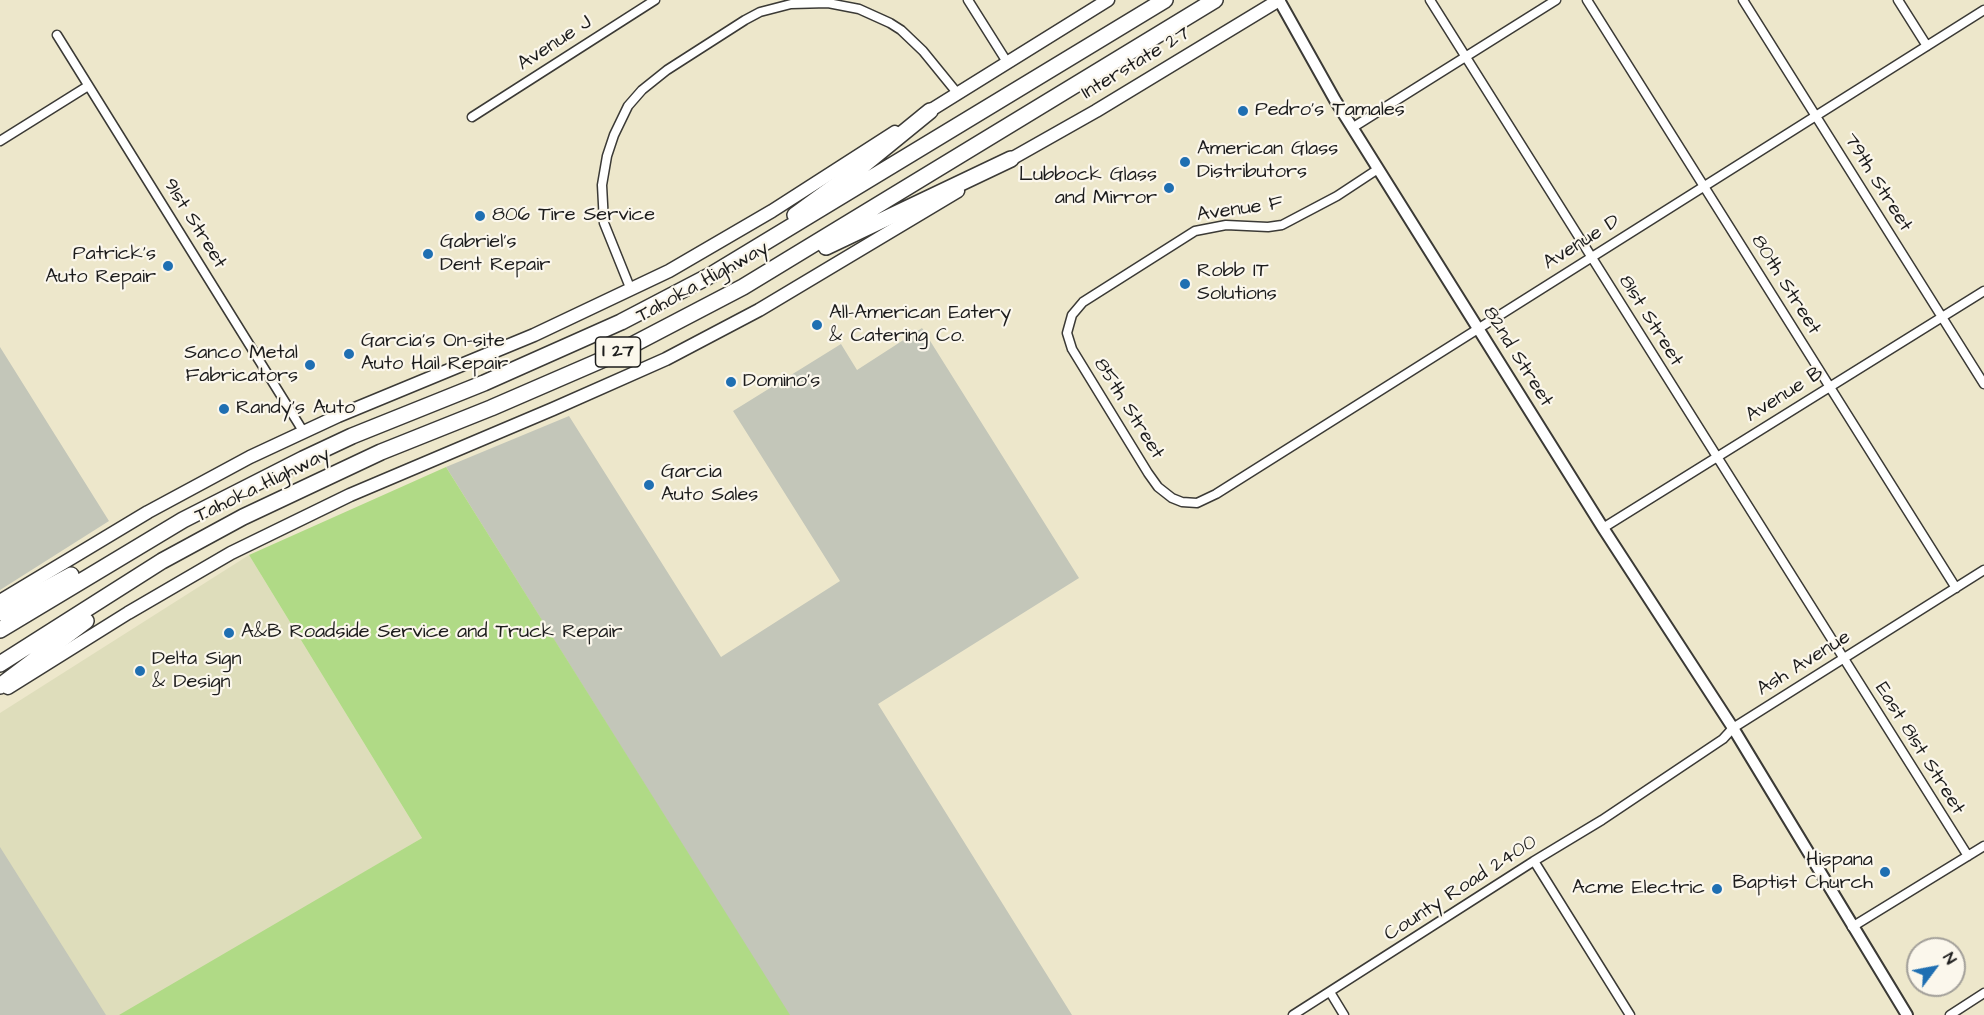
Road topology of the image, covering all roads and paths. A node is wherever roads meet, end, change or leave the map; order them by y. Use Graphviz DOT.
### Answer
graph roads {
  1 [pos="655,0"];
  2 [pos="968,0"];
  3 [pos="1108,0"];
  4 [pos="1165,0"];
  5 [pos="1215,0"];
  6 [pos="1279,0"];
  7 [pos="1430,0"];
  8 [pos="1556,0"];
  9 [pos="1587,0"];
  10 [pos="1743,0"];
  11 [pos="1898,0"];
  12 [pos="1984,10"];
  13 [pos="57,35"];
  14 [pos="1928,46"];
  15 [pos="1466,57"];
  16 [pos="1007,63"];
  17 [pos="88,86"];
  18 [pos="957,94"];
  19 [pos="930,111"];
  20 [pos="472,117"];
  21 [pos="1816,117"];
  22 [pos="1353,128"];
  23 [pos="0,141"];
  24 [pos="1011,159"];
  25 [pos="1378,169"];
  26 [pos="1704,186"];
  27 [pos="1591,257"];
  28 [pos="738,259"];
  29 [pos="755,280"];
  30 [pos="631,290"];
  31 [pos="1984,291"];
  32 [pos="1078,307"];
  33 [pos="1942,317"];
  34 [pos="1478,328"];
  35 [pos="1984,384"];
  36 [pos="1830,387"];
  37 [pos="303,431"];
  38 [pos="1717,457"];
  39 [pos="1197,503"];
  40 [pos="177,524"];
  41 [pos="1603,528"];
  42 [pos="171,556"];
  43 [pos="1984,570"];
  44 [pos="1956,588"];
  45 [pos="0,602"];
  46 [pos="0,613"];
  47 [pos="0,630"];
  48 [pos="1842,659"];
  49 [pos="0,664"];
  50 [pos="0,686"];
  51 [pos="0,692"];
  52 [pos="1733,728"];
  53 [pos="1646,791"];
  54 [pos="1984,846"];
  55 [pos="1968,856"];
  56 [pos="1534,861"];
  57 [pos="1852,927"];
  58 [pos="1330,992"];
  59 [pos="1984,993"];
  60 [pos="1293,1015"];
  61 [pos="1344,1015"];
  62 [pos="1630,1015"];
  63 [pos="1907,1015"];
  64 [pos="1950,1015"];
  1 -- 20 [label="street, Avenue J"];
  2 -- 16 [label="street"];
  3 -- 16 [label="main road"];
  4 -- 28 [label="highway, Tahoka Highway / I 27"];
  5 -- 29 [label="highway, Tahoka Highway / I 27"];
  6 -- 22 [label="street, 82nd Street"];
  6 -- 24 [label="main road, Interstate 27"];
  7 -- 15 [label="street, 81st Street"];
  8 -- 15 [label="street"];
  9 -- 26 [label="street, 80th Street"];
  10 -- 21 [label="street, 79th Street"];
  11 -- 14 [label="street"];
  12 -- 14 [label="street, Avenue D"];
  13 -- 17 [label="street, 91st Street"];
  14 -- 21 [label="street, Avenue D"];
  15 -- 22 [label="street"];
  15 -- 27 [label="street, 81st Street"];
  16 -- 18 [label="main road"];
  17 -- 23 [label="street"];
  17 -- 37 [label="street, 91st Street"];
  18 -- 19 [label="main road"];
  18 -- 30 [label="street"];
  19 -- 28 [label="highway"];
  19 -- 30 [label="main road, Tahoka Highway"];
  21 -- 26 [label="street, Avenue D"];
  21 -- 33 [label="street, 79th Street"];
  22 -- 25 [label="street, 82nd Street"];
  24 -- 29 [label="highway"];
  24 -- 51 [label="main road"];
  25 -- 32 [label="street, Avenue F"];
  25 -- 34 [label="street, 82nd Street"];
  26 -- 27 [label="street, Avenue D"];
  26 -- 36 [label="street, 80th Street"];
  27 -- 34 [label="street, Avenue D"];
  27 -- 38 [label="street, 81st Street"];
  28 -- 40 [label="highway, Tahoka Highway / I 27"];
  29 -- 42 [label="highway, Tahoka Highway / I 27"];
  30 -- 37 [label="main road, Tahoka Highway"];
  31 -- 33 [label="street, Avenue B"];
  32 -- 39 [label="street, 85th Street"];
  33 -- 35 [label="street, 79th Street"];
  33 -- 36 [label="street, Avenue B"];
  34 -- 39 [label="street, Avenue D"];
  34 -- 41 [label="street, 82nd Street"];
  36 -- 38 [label="street, Avenue B"];
  36 -- 44 [label="street, 80th Street"];
  37 -- 45 [label="main road, Tahoka Highway"];
  38 -- 41 [label="street, Avenue B"];
  38 -- 48 [label="street, 81st Street"];
  40 -- 46 [label="highway"];
  40 -- 47 [label="highway, Tahoka Highway / I 27"];
  41 -- 52 [label="street, 82nd Street"];
  42 -- 49 [label="highway, Tahoka Highway / I 27"];
  42 -- 50 [label="highway"];
  43 -- 44 [label="street, Ash Avenue"];
  44 -- 48 [label="street, Ash Avenue"];
  48 -- 52 [label="street, Ash Avenue"];
  48 -- 55 [label="street, East 81st Street"];
  52 -- 53 [label="street, Ash Avenue"];
  52 -- 57 [label="street, 82nd Street"];
  53 -- 56 [label="street, County Road 2400"];
  54 -- 55 [label="street"];
  55 -- 57 [label="street"];
  56 -- 58 [label="street, County Road 2400"];
  56 -- 62 [label="street"];
  57 -- 63 [label="street, 82nd Street"];
  58 -- 60 [label="street, County Road 2400"];
  58 -- 61 [label="street"];
  59 -- 64 [label="street"];
}
